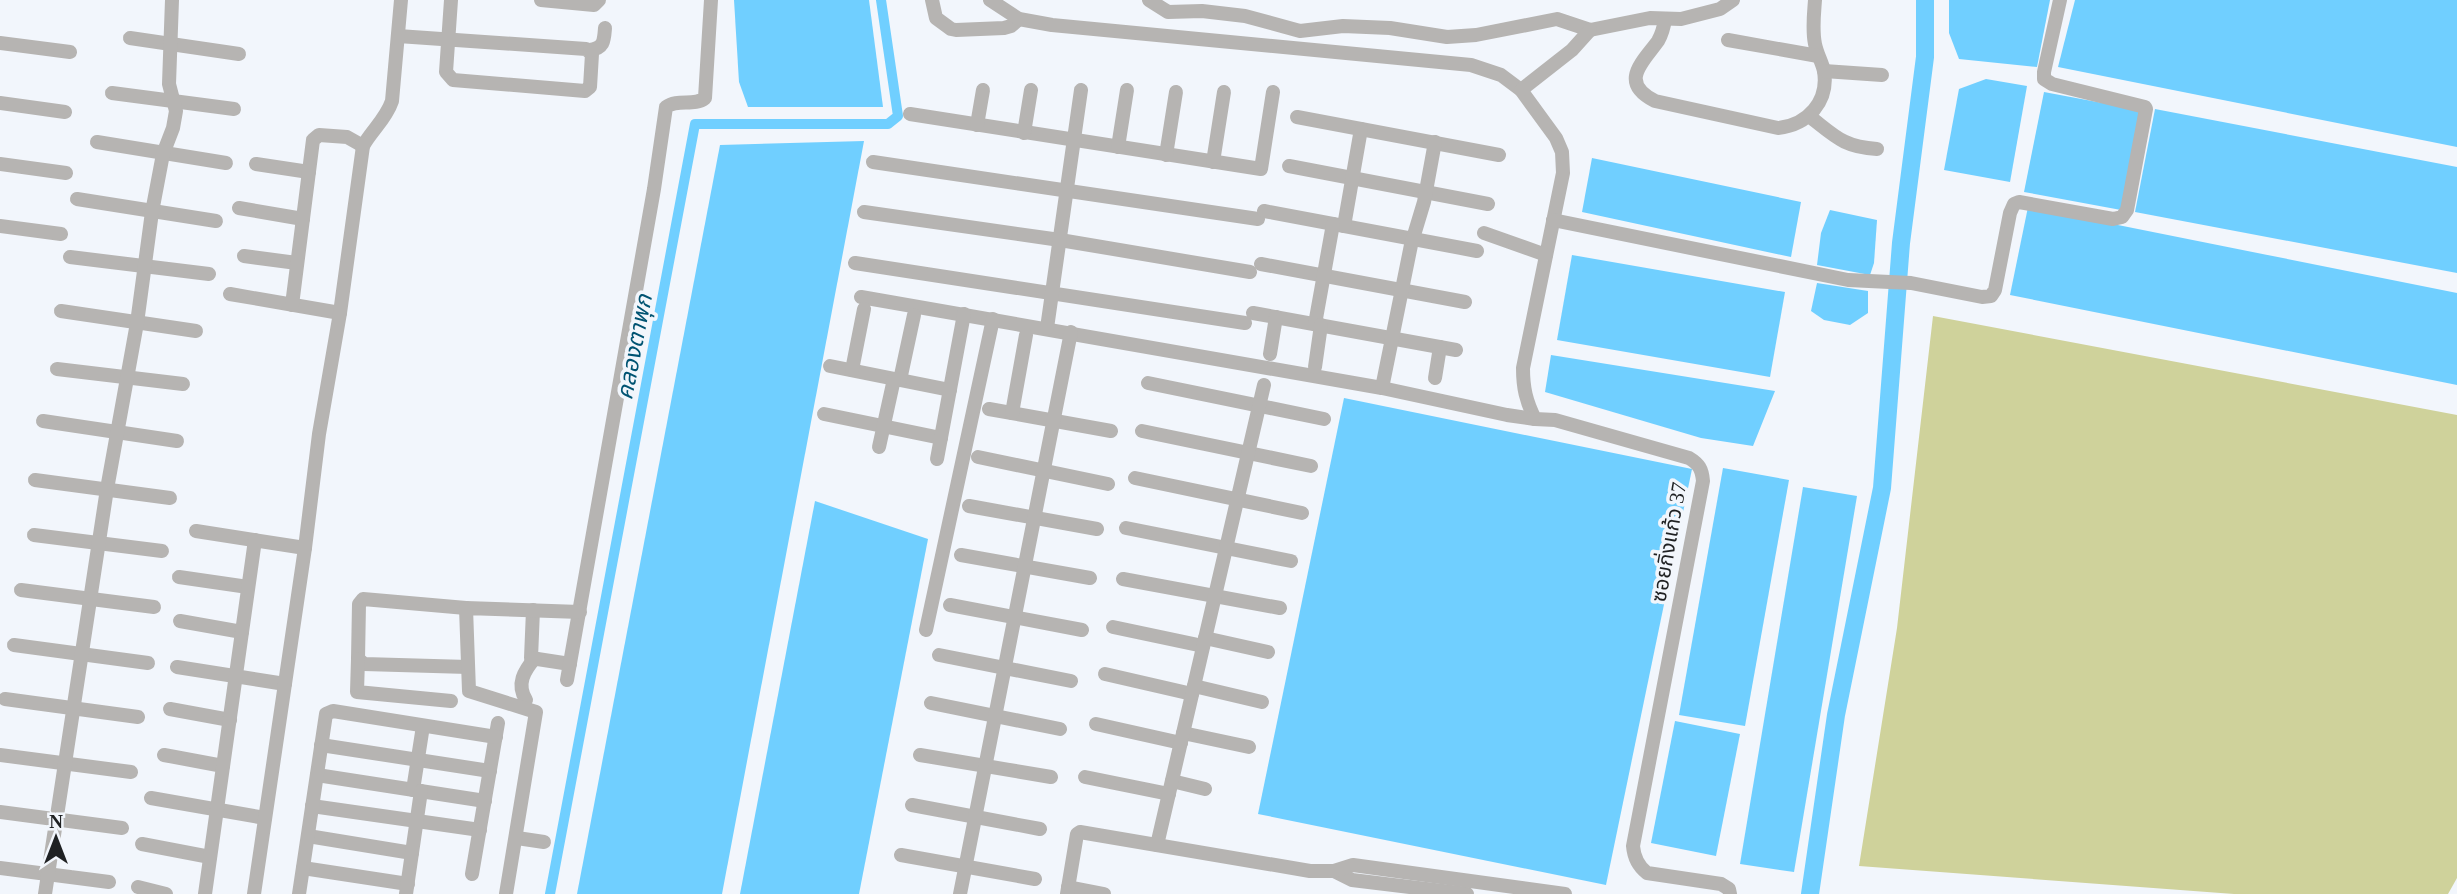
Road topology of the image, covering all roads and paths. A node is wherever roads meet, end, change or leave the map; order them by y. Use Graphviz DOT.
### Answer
graph roads {
  1 [pos="172,0"];
  2 [pos="401,0"];
  3 [pos="451,0"];
  4 [pos="541,0"];
  5 [pos="599,0"];
  6 [pos="711,0"];
  7 [pos="932,0"];
  8 [pos="990,0"];
  9 [pos="1149,0"];
  10 [pos="1733,0"];
  11 [pos="1815,0"];
  12 [pos="2060,0"];
  13 [pos="1019,19"];
  14 [pos="1665,19"];
  15 [pos="605,28"];
  16 [pos="1590,30"];
  17 [pos="398,36"];
  18 [pos="130,38"];
  19 [pos="449,39"];
  20 [pos="1728,40"];
  21 [pos="0,43"];
  22 [pos="170,45"];
  23 [pos="590,50"];
  24 [pos="70,52"];
  25 [pos="239,54"];
  26 [pos="1818,55"];
  27 [pos="1824,71"];
  28 [pos="1882,75"];
  29 [pos="983,90"];
  30 [pos="1031,90"];
  31 [pos="1081,90"];
  32 [pos="1127,90"];
  33 [pos="1521,90"];
  34 [pos="1176,92"];
  35 [pos="1224,92"];
  36 [pos="1273,92"];
  37 [pos="113,93"];
  38 [pos="173,100"];
  39 [pos="0,103"];
  40 [pos="234,109"];
  41 [pos="65,112"];
  42 [pos="909,114"];
  43 [pos="1809,116"];
  44 [pos="1297,117"];
  45 [pos="977,125"];
  46 [pos="1361,129"];
  47 [pos="1024,132"];
  48 [pos="1074,141"];
  49 [pos="97,142"];
  50 [pos="1435,142"];
  51 [pos="363,146"];
  52 [pos="1118,147"];
  53 [pos="1877,149"];
  54 [pos="163,154"];
  55 [pos="1166,155"];
  56 [pos="1499,155"];
  57 [pos="873,162"];
  58 [pos="1213,162"];
  59 [pos="226,163"];
  60 [pos="0,164"];
  61 [pos="256,164"];
  62 [pos="1289,166"];
  63 [pos="309,172"];
  64 [pos="65,173"];
  65 [pos="1352,178"];
  66 [pos="1067,189"];
  67 [pos="1426,192"];
  68 [pos="77,199"];
  69 [pos="1488,204"];
  70 [pos="239,208"];
  71 [pos="152,212"];
  72 [pos="864,212"];
  73 [pos="303,219"];
  74 [pos="1553,220"];
  75 [pos="216,221"];
  76 [pos="1338,225"];
  77 [pos="0,226"];
  78 [pos="1484,233"];
  79 [pos="61,234"];
  80 [pos="1413,239"];
  81 [pos="1060,240"];
  82 [pos="1477,251"];
  83 [pos="1546,255"];
  84 [pos="244,256"];
  85 [pos="70,257"];
  86 [pos="297,263"];
  87 [pos="855,263"];
  88 [pos="145,266"];
  89 [pos="209,274"];
  90 [pos="1324,276"];
  91 [pos="1402,290"];
  92 [pos="1051,293"];
  93 [pos="230,294"];
  94 [pos="1465,302"];
  95 [pos="292,305"];
  96 [pos="61,311"];
  97 [pos="340,313"];
  98 [pos="964,314"];
  99 [pos="914,315"];
  100 [pos="1276,317"];
  101 [pos="993,319"];
  102 [pos="137,323"];
  103 [pos="1318,324"];
  104 [pos="1047,328"];
  105 [pos="195,331"];
  106 [pos="1071,332"];
  107 [pos="1026,335"];
  108 [pos="1392,338"];
  109 [pos="1440,347"];
  110 [pos="1457,350"];
  111 [pos="1270,354"];
  112 [pos="830,366"];
  113 [pos="1315,367"];
  114 [pos="57,369"];
  115 [pos="852,370"];
  116 [pos="126,378"];
  117 [pos="1435,378"];
  118 [pos="897,379"];
  119 [pos="1148,383"];
  120 [pos="183,384"];
  121 [pos="1264,385"];
  122 [pos="1382,388"];
  123 [pos="950,390"];
  124 [pos="1259,405"];
  125 [pos="989,409"];
  126 [pos="1012,413"];
  127 [pos="824,414"];
  128 [pos="1324,419"];
  129 [pos="1535,419"];
  130 [pos="43,421"];
  131 [pos="1053,421"];
  132 [pos="883,426"];
  133 [pos="1111,431"];
  134 [pos="1142,431"];
  135 [pos="118,433"];
  136 [pos="941,438"];
  137 [pos="177,441"];
  138 [pos="879,447"];
  139 [pos="1248,453"];
  140 [pos="978,457"];
  141 [pos="937,459"];
  142 [pos="1311,466"];
  143 [pos="1043,470"];
  144 [pos="1135,478"];
  145 [pos="35,480"];
  146 [pos="1108,484"];
  147 [pos="107,489"];
  148 [pos="170,498"];
  149 [pos="1237,500"];
  150 [pos="968,506"];
  151 [pos="1302,513"];
  152 [pos="1034,518"];
  153 [pos="1126,528"];
  154 [pos="1097,529"];
  155 [pos="196,531"];
  156 [pos="34,535"];
  157 [pos="255,540"];
  158 [pos="100,543"];
  159 [pos="1226,547"];
  160 [pos="305,548"];
  161 [pos="162,551"];
  162 [pos="961,555"];
  163 [pos="1291,561"];
  164 [pos="1024,566"];
  165 [pos="179,577"];
  166 [pos="1090,578"];
  167 [pos="1123,579"];
  168 [pos="248,587"];
  169 [pos="21,590"];
  170 [pos="1215,597"];
  171 [pos="91,599"];
  172 [pos="950,605"];
  173 [pos="154,607"];
  174 [pos="466,608"];
  175 [pos="1280,608"];
  176 [pos="533,610"];
  177 [pos="580,612"];
  178 [pos="1014,617"];
  179 [pos="180,621"];
  180 [pos="1113,627"];
  181 [pos="926,630"];
  182 [pos="1082,630"];
  183 [pos="242,632"];
  184 [pos="1204,642"];
  185 [pos="14,645"];
  186 [pos="1268,652"];
  187 [pos="83,654"];
  188 [pos="939,656"];
  189 [pos="535,658"];
  190 [pos="358,659"];
  191 [pos="148,663"];
  192 [pos="570,664"];
  193 [pos="177,667"];
  194 [pos="468,667"];
  195 [pos="1004,668"];
  196 [pos="1105,674"];
  197 [pos="236,676"];
  198 [pos="567,680"];
  199 [pos="1071,681"];
  200 [pos="285,684"];
  201 [pos="1193,690"];
  202 [pos="5,699"];
  203 [pos="526,700"];
  204 [pos="451,701"];
  205 [pos="1262,702"];
  206 [pos="931,703"];
  207 [pos="74,709"];
  208 [pos="170,709"];
  209 [pos="995,716"];
  210 [pos="138,718"];
  211 [pos="230,720"];
  212 [pos="1096,724"];
  213 [pos="422,726"];
  214 [pos="1060,729"];
  215 [pos="1182,738"];
  216 [pos="321,745"];
  217 [pos="1249,747"];
  218 [pos="0,755"];
  219 [pos="164,755"];
  220 [pos="920,755"];
  221 [pos="417,760"];
  222 [pos="65,765"];
  223 [pos="223,766"];
  224 [pos="985,766"];
  225 [pos="490,771"];
  226 [pos="131,772"];
  227 [pos="317,775"];
  228 [pos="1051,777"];
  229 [pos="1085,777"];
  230 [pos="1171,788"];
  231 [pos="1205,789"];
  232 [pos="417,791"];
  233 [pos="151,798"];
  234 [pos="485,801"];
  235 [pos="912,805"];
  236 [pos="312,806"];
  237 [pos="217,810"];
  238 [pos="0,812"];
  239 [pos="975,817"];
  240 [pos="265,818"];
  241 [pos="56,819"];
  242 [pos="417,821"];
  243 [pos="122,828"];
  244 [pos="1040,829"];
  245 [pos="480,830"];
  246 [pos="308,836"];
  247 [pos="517,838"];
  248 [pos="544,842"];
  249 [pos="142,844"];
  250 [pos="1157,845"];
  251 [pos="412,853"];
  252 [pos="901,855"];
  253 [pos="210,857"];
  254 [pos="965,867"];
  255 [pos="0,868"];
  256 [pos="303,868"];
  257 [pos="472,874"];
  258 [pos="48,875"];
  259 [pos="1035,879"];
  260 [pos="109,882"];
  261 [pos="1433,883"];
  262 [pos="138,887"];
  263 [pos="407,889"];
  264 [pos="1355,889"];
  265 [pos="1068,891"];
  266 [pos="1521,891"];
  267 [pos="45,894"];
  268 [pos="166,894"];
  269 [pos="205,894"];
  270 [pos="254,894"];
  271 [pos="299,894"];
  272 [pos="506,894"];
  273 [pos="960,894"];
  274 [pos="1104,894"];
  275 [pos="1389,894"];
  276 [pos="1467,894"];
  277 [pos="1564,894"];
  278 [pos="1730,894"];
  1 -- 22 [label="street"];
  2 -- 17 [label="street"];
  3 -- 19 [label="street"];
  4 -- 5 [label="street"];
  6 -- 177 [label="street"];
  7 -- 13 [label="street"];
  8 -- 13 [label="street"];
  9 -- 16 [label="street"];
  10 -- 14 [label="street"];
  11 -- 26 [label="street"];
  12 -- 74 [label="street"];
  13 -- 33 [label="street"];
  14 -- 16 [label="street"];
  14 -- 43 [label="street"];
  15 -- 23 [label="street"];
  16 -- 33 [label="street"];
  17 -- 19 [label="street"];
  17 -- 51 [label="street"];
  18 -- 22 [label="street"];
  19 -- 23 [label="street"];
  19 -- 23 [label="street"];
  20 -- 26 [label="street"];
  21 -- 24 [label="street"];
  22 -- 25 [label="street"];
  22 -- 38 [label="street"];
  26 -- 27 [label="street"];
  27 -- 28 [label="street"];
  27 -- 43 [label="street"];
  29 -- 45 [label="street"];
  30 -- 47 [label="street"];
  31 -- 48 [label="street"];
  32 -- 52 [label="street"];
  33 -- 74 [label="street"];
  34 -- 55 [label="street"];
  35 -- 58 [label="street"];
  36 -- 58 [label="street"];
  37 -- 38 [label="street"];
  38 -- 40 [label="street"];
  38 -- 54 [label="street"];
  39 -- 41 [label="street"];
  42 -- 45 [label="street"];
  43 -- 53 [label="street"];
  44 -- 46 [label="street"];
  45 -- 47 [label="street"];
  46 -- 50 [label="street"];
  46 -- 65 [label="street"];
  47 -- 48 [label="street"];
  48 -- 52 [label="street"];
  48 -- 66 [label="street"];
  49 -- 54 [label="street"];
  50 -- 56 [label="street"];
  50 -- 67 [label="street"];
  51 -- 63 [label="street"];
  51 -- 97 [label="street"];
  52 -- 55 [label="street"];
  54 -- 59 [label="street"];
  54 -- 71 [label="street"];
  55 -- 58 [label="street"];
  57 -- 66 [label="street"];
  60 -- 64 [label="street"];
  61 -- 63 [label="street"];
  62 -- 65 [label="street"];
  63 -- 73 [label="street"];
  65 -- 67 [label="street"];
  65 -- 76 [label="street"];
  66 -- 76 [label="street"];
  66 -- 81 [label="street"];
  67 -- 69 [label="street"];
  67 -- 80 [label="street"];
  68 -- 71 [label="street"];
  70 -- 73 [label="street"];
  71 -- 75 [label="street"];
  71 -- 88 [label="street"];
  72 -- 81 [label="street"];
  73 -- 86 [label="street"];
  74 -- 83 [label="street"];
  76 -- 80 [label="street"];
  76 -- 90 [label="street"];
  77 -- 79 [label="street"];
  78 -- 83 [label="street"];
  80 -- 82 [label="street"];
  80 -- 91 [label="street"];
  81 -- 90 [label="street"];
  81 -- 92 [label="street"];
  83 -- 129 [label="street"];
  84 -- 86 [label="street"];
  85 -- 88 [label="street"];
  86 -- 95 [label="street"];
  87 -- 92 [label="street"];
  88 -- 89 [label="street"];
  88 -- 102 [label="street"];
  90 -- 91 [label="street"];
  90 -- 103 [label="street"];
  91 -- 94 [label="street"];
  91 -- 108 [label="street"];
  92 -- 100 [label="street"];
  92 -- 104 [label="street"];
  93 -- 95 [label="street"];
  95 -- 97 [label="street"];
  96 -- 102 [label="street"];
  97 -- 160 [label="street"];
  98 -- 101 [label="street"];
  98 -- 115 [label="street"];
  98 -- 123 [label="street"];
  99 -- 118 [label="street"];
  100 -- 103 [label="street"];
  100 -- 111 [label="street"];
  101 -- 104 [label="street"];
  101 -- 181 [label="street"];
  102 -- 105 [label="street"];
  102 -- 116 [label="street"];
  103 -- 108 [label="street"];
  103 -- 113 [label="street"];
  104 -- 106 [label="street"];
  106 -- 122 [label="street"];
  106 -- 131 [label="street"];
  107 -- 126 [label="street"];
  108 -- 109 [label="street"];
  108 -- 122 [label="street"];
  109 -- 110 [label="street"];
  109 -- 117 [label="street"];
  112 -- 115 [label="street"];
  114 -- 116 [label="street"];
  115 -- 118 [label="street"];
  116 -- 120 [label="street"];
  116 -- 135 [label="street"];
  118 -- 123 [label="street"];
  118 -- 132 [label="street"];
  119 -- 124 [label="street"];
  121 -- 124 [label="street"];
  122 -- 129 [label="street"];
  123 -- 136 [label="street"];
  124 -- 128 [label="street"];
  124 -- 139 [label="street"];
  125 -- 126 [label="street"];
  126 -- 131 [label="street"];
  127 -- 132 [label="street"];
  129 -- 278 [label="street, ซอยกิ่งแก้ว 37"];
  130 -- 135 [label="street"];
  131 -- 133 [label="street"];
  131 -- 143 [label="street"];
  132 -- 136 [label="street"];
  132 -- 138 [label="street"];
  134 -- 139 [label="street"];
  135 -- 137 [label="street"];
  135 -- 147 [label="street"];
  136 -- 141 [label="street"];
  139 -- 142 [label="street"];
  139 -- 149 [label="street"];
  140 -- 143 [label="street"];
  143 -- 146 [label="street"];
  143 -- 152 [label="street"];
  144 -- 149 [label="street"];
  145 -- 147 [label="street"];
  147 -- 148 [label="street"];
  147 -- 158 [label="street"];
  149 -- 151 [label="street"];
  149 -- 159 [label="street"];
  150 -- 152 [label="street"];
  152 -- 154 [label="street"];
  152 -- 164 [label="street"];
  153 -- 159 [label="street"];
  155 -- 157 [label="street"];
  156 -- 158 [label="street"];
  157 -- 160 [label="street"];
  157 -- 168 [label="street"];
  158 -- 161 [label="street"];
  158 -- 171 [label="street"];
  159 -- 163 [label="street"];
  159 -- 170 [label="street"];
  160 -- 200 [label="street"];
  162 -- 164 [label="street"];
  164 -- 166 [label="street"];
  164 -- 178 [label="street"];
  165 -- 168 [label="street"];
  167 -- 170 [label="street"];
  168 -- 183 [label="street"];
  169 -- 171 [label="street"];
  170 -- 175 [label="street"];
  170 -- 184 [label="street"];
  171 -- 173 [label="street"];
  171 -- 187 [label="street"];
  172 -- 178 [label="street"];
  174 -- 176 [label="street"];
  174 -- 190 [label="street"];
  174 -- 194 [label="street"];
  176 -- 177 [label="street"];
  176 -- 189 [label="street"];
  177 -- 192 [label="street"];
  178 -- 182 [label="street"];
  178 -- 195 [label="street"];
  179 -- 183 [label="street"];
  180 -- 184 [label="street"];
  183 -- 197 [label="street"];
  184 -- 186 [label="street"];
  184 -- 201 [label="street"];
  185 -- 187 [label="street"];
  187 -- 191 [label="street"];
  187 -- 207 [label="street"];
  188 -- 195 [label="street"];
  189 -- 192 [label="street"];
  189 -- 203 [label="street"];
  190 -- 194 [label="street"];
  190 -- 204 [label="street"];
  192 -- 198 [label="street"];
  193 -- 197 [label="street"];
  194 -- 247 [label="street"];
  195 -- 199 [label="street"];
  195 -- 209 [label="street"];
  196 -- 201 [label="street"];
  197 -- 200 [label="street"];
  197 -- 211 [label="street"];
  200 -- 240 [label="street"];
  201 -- 205 [label="street"];
  201 -- 215 [label="street"];
  202 -- 207 [label="street"];
  206 -- 209 [label="street"];
  207 -- 210 [label="street"];
  207 -- 222 [label="street"];
  208 -- 211 [label="street"];
  209 -- 214 [label="street"];
  209 -- 224 [label="street"];
  211 -- 223 [label="street"];
  212 -- 215 [label="street"];
  213 -- 216 [label="street"];
  213 -- 221 [label="street"];
  213 -- 225 [label="street"];
  215 -- 217 [label="street"];
  215 -- 230 [label="street"];
  216 -- 221 [label="street"];
  216 -- 227 [label="street"];
  218 -- 222 [label="street"];
  219 -- 223 [label="street"];
  220 -- 224 [label="street"];
  221 -- 225 [label="street"];
  221 -- 232 [label="street"];
  222 -- 226 [label="street"];
  222 -- 241 [label="street"];
  223 -- 237 [label="street"];
  224 -- 228 [label="street"];
  224 -- 239 [label="street"];
  225 -- 234 [label="street"];
  227 -- 232 [label="street"];
  227 -- 236 [label="street"];
  229 -- 230 [label="street"];
  230 -- 231 [label="street"];
  230 -- 250 [label="street"];
  232 -- 234 [label="street"];
  232 -- 242 [label="street"];
  233 -- 237 [label="street"];
  234 -- 245 [label="street"];
  235 -- 239 [label="street"];
  236 -- 242 [label="street"];
  236 -- 246 [label="street"];
  237 -- 240 [label="street"];
  237 -- 253 [label="street"];
  238 -- 241 [label="street"];
  239 -- 244 [label="street"];
  239 -- 254 [label="street"];
  240 -- 270 [label="street"];
  241 -- 243 [label="street"];
  241 -- 258 [label="street"];
  242 -- 245 [label="street"];
  242 -- 251 [label="street"];
  245 -- 257 [label="street"];
  246 -- 251 [label="street"];
  246 -- 256 [label="street"];
  247 -- 248 [label="street"];
  247 -- 272 [label="street"];
  249 -- 253 [label="street"];
  250 -- 261 [label="street"];
  250 -- 265 [label="street"];
  251 -- 263 [label="street"];
  252 -- 254 [label="street"];
  253 -- 269 [label="street"];
  254 -- 259 [label="street"];
  254 -- 273 [label="street"];
  255 -- 258 [label="street"];
  256 -- 263 [label="street"];
  256 -- 271 [label="street"];
  258 -- 260 [label="street"];
  258 -- 267 [label="street"];
  261 -- 266 [label="street"];
  261 -- 276 [label="street"];
  262 -- 268 [label="street"];
  264 -- 275 [label="street"];
  265 -- 274 [label="street"];
  266 -- 277 [label="street"];
}
